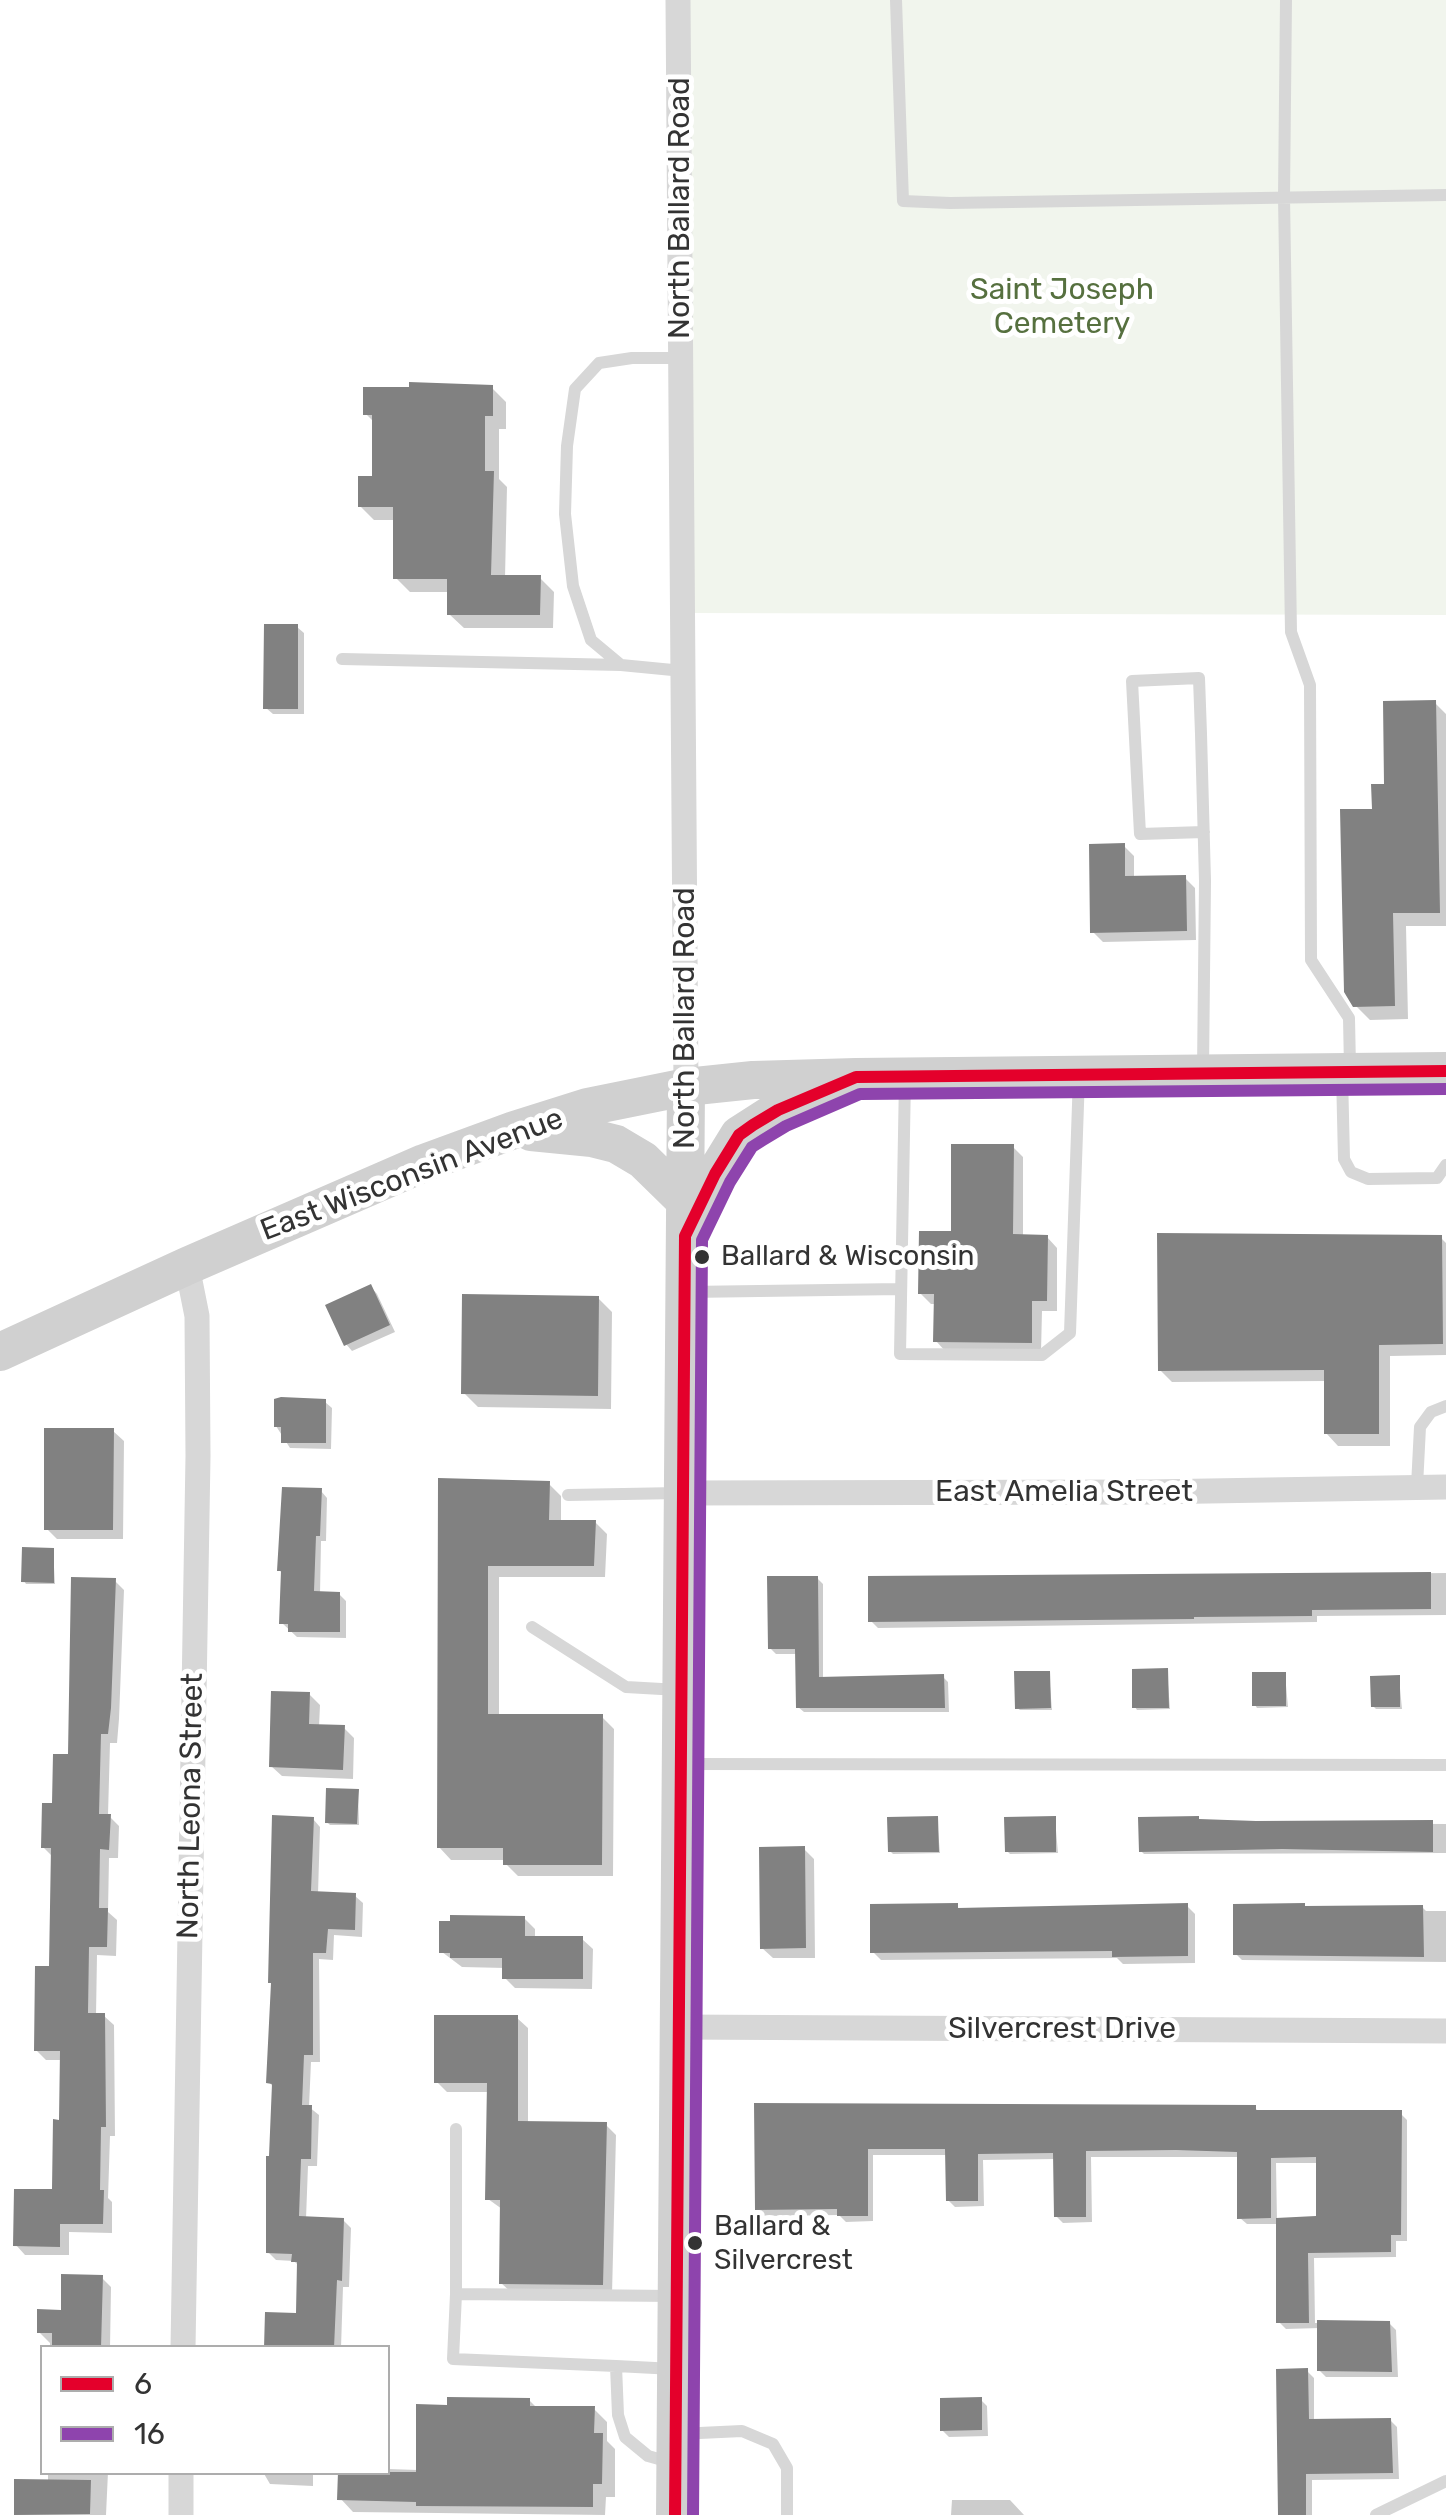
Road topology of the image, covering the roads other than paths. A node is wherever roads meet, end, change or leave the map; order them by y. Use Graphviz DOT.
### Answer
graph roads {
  1 [pos="678,0"];
  2 [pos="896,0"];
  3 [pos="1286,0"];
  4 [pos="1446,195"];
  5 [pos="1284,198"];
  6 [pos="681,358"];
  7 [pos="342,659"];
  8 [pos="621,665"];
  9 [pos="683,671"];
  10 [pos="1204,832"];
  11 [pos="1446,1071"];
  12 [pos="1346,1072"];
  13 [pos="1202,1073"];
  14 [pos="1080,1074"];
  15 [pos="856,1077"];
  16 [pos="905,1077"];
  17 [pos="686,1087"];
  18 [pos="514,1130"];
  19 [pos="1446,1166"];
  20 [pos="685,1219"];
  21 [pos="187,1266"];
  22 [pos="901,1289"];
  23 [pos="684,1292"];
  24 [pos="0,1352"];
  25 [pos="1446,1406"];
  26 [pos="1416,1486"];
  27 [pos="1446,1487"];
  28 [pos="682,1494"];
  29 [pos="568,1495"];
  30 [pos="532,1627"];
  31 [pos="681,1690"];
  32 [pos="681,1764"];
  33 [pos="1446,1765"];
  34 [pos="678,2027"];
  35 [pos="1446,2031"];
  36 [pos="456,2129"];
  37 [pos="456,2294"];
  38 [pos="676,2296"];
  39 [pos="182,2345"];
  40 [pos="616,2366"];
  41 [pos="676,2369"];
  42 [pos="676,2449"];
  43 [pos="181,2475"];
  44 [pos="1446,2480"];
  45 [pos="180,2515"];
  46 [pos="675,2515"];
  47 [pos="787,2515"];
  48 [pos="1376,2515"];
  1 -- 6 [label="street, North Ballard Road"];
  2 -- 5 [label="lane"];
  3 -- 5 [label="lane"];
  4 -- 5 [label="lane"];
  5 -- 12 [label="lane"];
  6 -- 8 [label="lane"];
  6 -- 9 [label="street, North Ballard Road"];
  7 -- 8 [label="lane"];
  8 -- 9 [label="lane"];
  9 -- 17 [label="street, North Ballard Road"];
  10 -- 10 [label="lane"];
  10 -- 13 [label="lane"];
  11 -- 12 [label="main road, East Wisconsin Avenue"];
  12 -- 13 [label="main road, East Wisconsin Avenue"];
  12 -- 19 [label="lane"];
  13 -- 14 [label="main road, East Wisconsin Avenue"];
  14 -- 16 [label="main road, East Wisconsin Avenue"];
  14 -- 22 [label="lane"];
  15 -- 16 [label="main road, East Wisconsin Avenue"];
  15 -- 17 [label="main road, East Wisconsin Avenue"];
  15 -- 20 [label="main road"];
  16 -- 22 [label="lane"];
  17 -- 18 [label="main road, East Wisconsin Avenue"];
  17 -- 20 [label="main road, North Ballard Road"];
  18 -- 20 [label="main road"];
  18 -- 21 [label="main road, East Wisconsin Avenue"];
  20 -- 23 [label="main road, North Ballard Road"];
  21 -- 24 [label="main road, East Wisconsin Avenue"];
  21 -- 39 [label="street, North Leona Street"];
  22 -- 23 [label="lane"];
  23 -- 28 [label="main road, North Ballard Road"];
  25 -- 26 [label="lane"];
  26 -- 27 [label="street, East Amelia Street"];
  26 -- 28 [label="street, East Amelia Street"];
  28 -- 29 [label="lane"];
  28 -- 31 [label="main road, North Ballard Road"];
  30 -- 31 [label="lane"];
  31 -- 32 [label="main road, North Ballard Road"];
  32 -- 33 [label="lane"];
  32 -- 34 [label="main road, North Ballard Road"];
  34 -- 35 [label="street, Silvercrest Drive"];
  34 -- 38 [label="main road, North Ballard Road"];
  36 -- 37 [label="lane"];
  37 -- 38 [label="lane"];
  37 -- 40 [label="lane"];
  38 -- 41 [label="main road, North Ballard Road"];
  40 -- 41 [label="lane"];
  40 -- 42 [label="lane"];
  41 -- 42 [label="main road, North Ballard Road"];
  42 -- 46 [label="main road, North Ballard Road"];
  42 -- 47 [label="lane"];
  43 -- 45 [label="street"];
  44 -- 48 [label="lane"];
}
